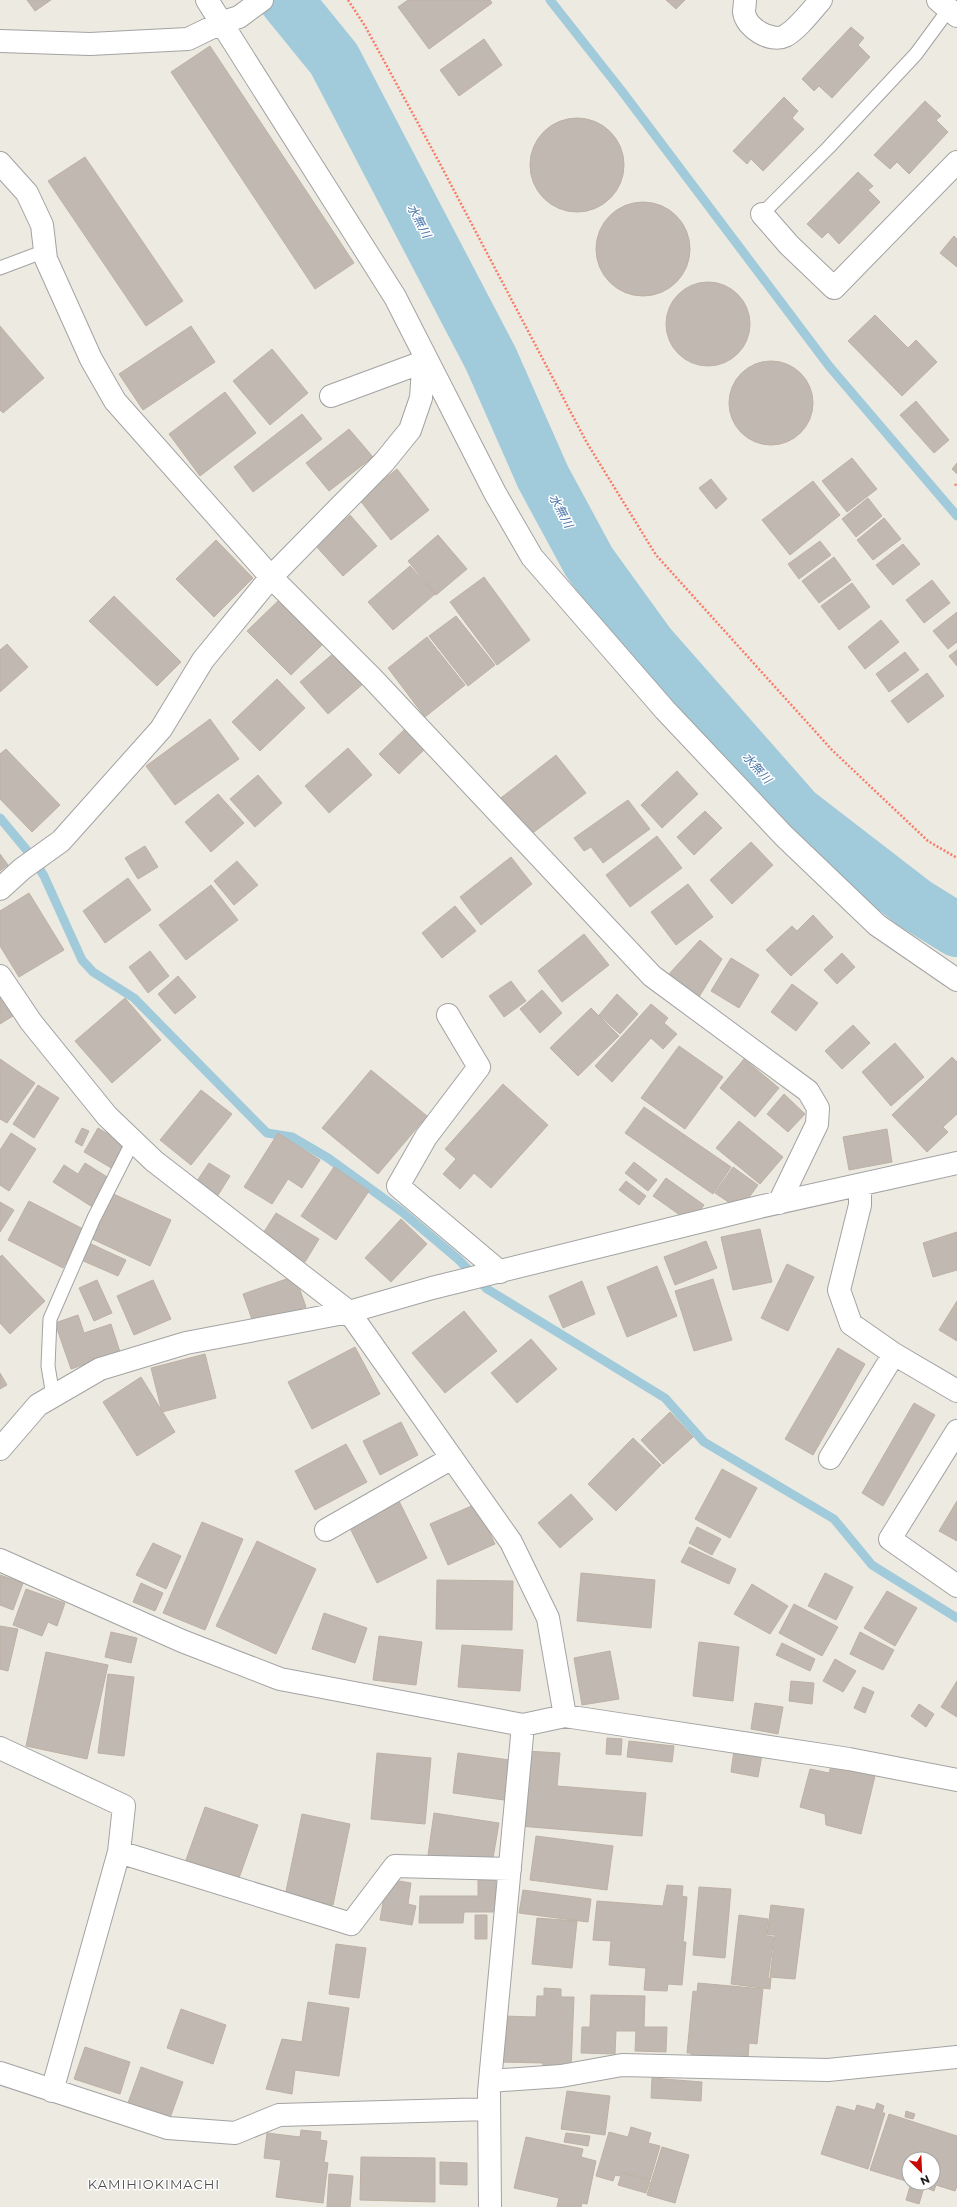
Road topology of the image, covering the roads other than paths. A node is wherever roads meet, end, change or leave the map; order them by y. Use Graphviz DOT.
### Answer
graph roads {
  1 [pos="207,0"];
  2 [pos="262,0"];
  3 [pos="745,0"];
  4 [pos="810,4"];
  5 [pos="948,8"];
  6 [pos="231,19"];
  7 [pos="0,41"];
  8 [pos="957,162"];
  9 [pos="0,164"];
  10 [pos="762,214"];
  11 [pos="45,251"];
  12 [pos="0,268"];
  13 [pos="423,357"];
  14 [pos="331,396"];
  15 [pos="271,577"];
  16 [pos="0,890"];
  17 [pos="0,976"];
  18 [pos="957,980"];
  19 [pos="448,1015"];
  20 [pos="133,1141"];
  21 [pos="957,1163"];
  22 [pos="860,1185"];
  23 [pos="779,1203"];
  24 [pos="500,1272"];
  25 [pos="349,1312"];
  26 [pos="894,1354"];
  27 [pos="957,1391"];
  28 [pos="53,1396"];
  29 [pos="957,1430"];
  30 [pos="0,1449"];
  31 [pos="452,1458"];
  32 [pos="830,1458"];
  33 [pos="326,1530"];
  34 [pos="0,1560"];
  35 [pos="957,1586"];
  36 [pos="565,1716"];
  37 [pos="523,1726"];
  38 [pos="0,1748"];
  39 [pos="957,1780"];
  40 [pos="119,1852"];
  41 [pos="510,1869"];
  42 [pos="957,2057"];
  43 [pos="0,2073"];
  44 [pos="490,2081"];
  45 [pos="52,2091"];
  46 [pos="489,2109"];
  47 [pos="490,2207"];
  1 -- 6 [label="street"];
  2 -- 6 [label="street"];
  3 -- 4 [label="street"];
  5 -- 10 [label="lane"];
  6 -- 7 [label="street"];
  6 -- 13 [label="street"];
  8 -- 10 [label="street"];
  9 -- 11 [label="street"];
  11 -- 12 [label="lane"];
  11 -- 15 [label="street"];
  13 -- 14 [label="street"];
  13 -- 15 [label="street"];
  13 -- 18 [label="street"];
  15 -- 16 [label="street"];
  15 -- 23 [label="street"];
  17 -- 20 [label="street"];
  19 -- 24 [label="street"];
  20 -- 25 [label="street"];
  20 -- 28 [label="lane"];
  21 -- 22 [label="street"];
  22 -- 23 [label="street"];
  22 -- 26 [label="street"];
  23 -- 24 [label="street"];
  24 -- 25 [label="street"];
  25 -- 28 [label="street"];
  25 -- 31 [label="street"];
  26 -- 27 [label="street"];
  26 -- 32 [label="street"];
  28 -- 30 [label="street"];
  29 -- 35 [label="street"];
  31 -- 33 [label="street"];
  31 -- 36 [label="street"];
  34 -- 37 [label="street"];
  36 -- 37 [label="street"];
  36 -- 39 [label="street"];
  37 -- 41 [label="street"];
  38 -- 40 [label="street"];
  40 -- 41 [label="street"];
  40 -- 45 [label="street"];
  41 -- 44 [label="street"];
  42 -- 44 [label="street"];
  43 -- 45 [label="street"];
  44 -- 46 [label="street"];
  45 -- 46 [label="street"];
  46 -- 47 [label="street"];
}
